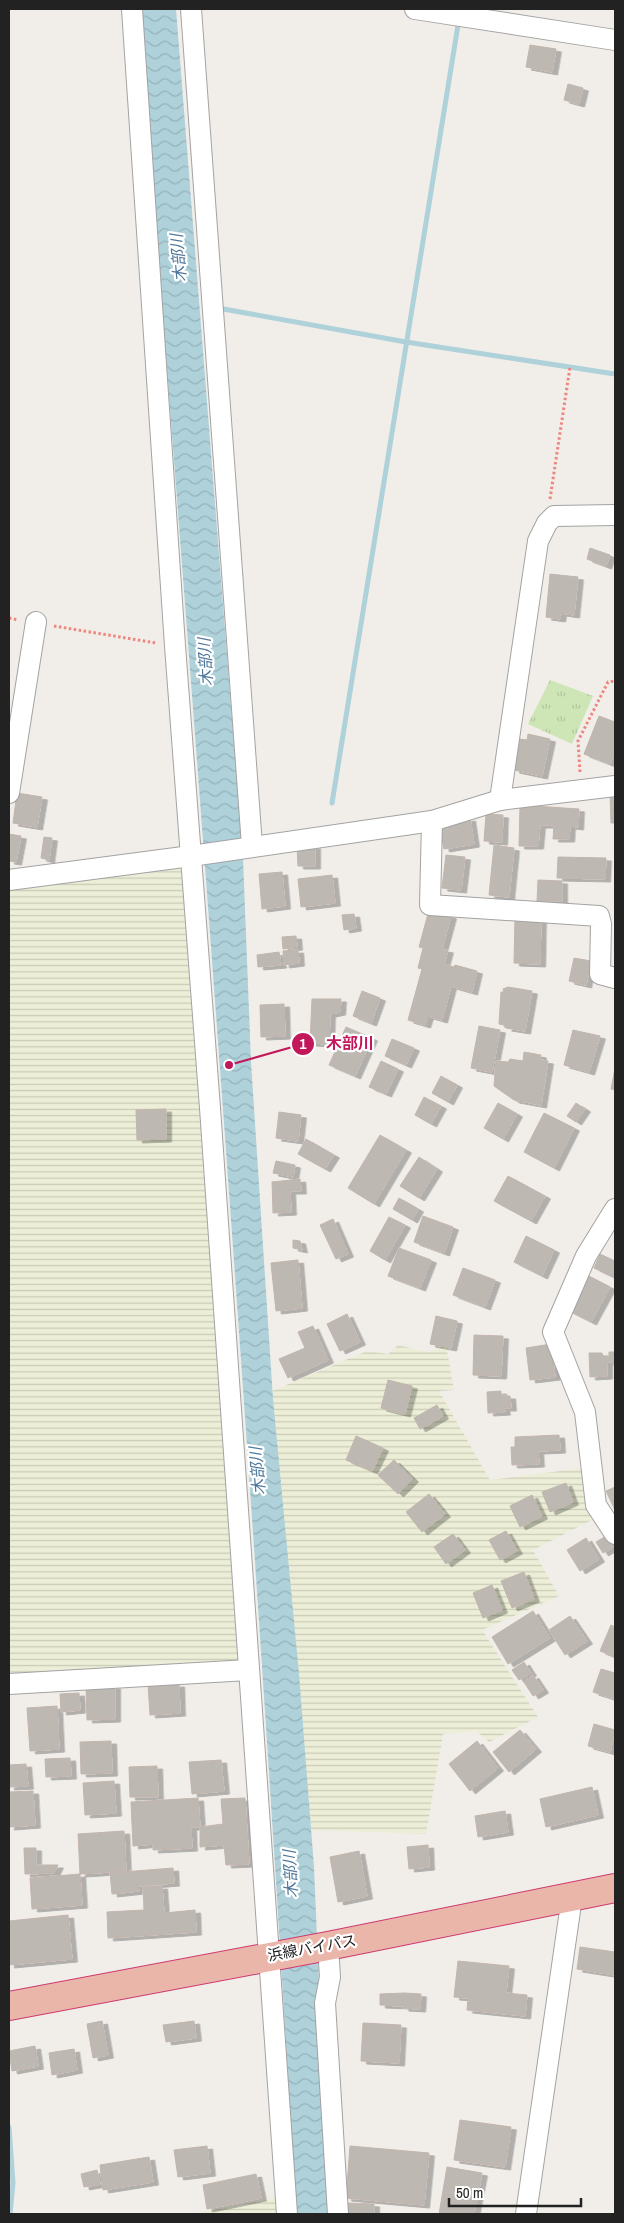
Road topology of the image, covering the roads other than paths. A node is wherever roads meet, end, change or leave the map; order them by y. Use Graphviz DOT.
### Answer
graph roads {
  1 [pos="132,9"];
  2 [pos="191,9"];
  3 [pos="415,9"];
  4 [pos="468,13"];
  5 [pos="615,40"];
  6 [pos="615,515"];
  7 [pos="36,622"];
  8 [pos="615,786"];
  9 [pos="9,793"];
  10 [pos="500,800"];
  11 [pos="432,821"];
  12 [pos="252,846"];
  13 [pos="192,856"];
  14 [pos="9,880"];
  15 [pos="615,978"];
  16 [pos="615,1209"];
  17 [pos="615,1534"];
  18 [pos="248,1670"];
  19 [pos="9,1684"];
  20 [pos="615,1888"];
  21 [pos="572,1896"];
  22 [pos="325,1947"];
  23 [pos="271,1956"];
  24 [pos="9,2006"];
  25 [pos="287,2214"];
  26 [pos="338,2214"];
  27 [pos="526,2214"];
  1 -- 13 [label="street"];
  2 -- 12 [label="street"];
  3 -- 4 [label="street"];
  4 -- 5 [label="street"];
  6 -- 10 [label="street"];
  7 -- 9 [label="street"];
  8 -- 10 [label="street"];
  10 -- 11 [label="street"];
  11 -- 12 [label="street"];
  11 -- 15 [label="street"];
  12 -- 13 [label="street"];
  13 -- 14 [label="street"];
  13 -- 18 [label="street"];
  16 -- 17 [label="street"];
  18 -- 19 [label="street"];
  18 -- 23 [label="street"];
  20 -- 21 [label="highway, 浜線バイパス"];
  21 -- 22 [label="highway, 浜線バイパス"];
  21 -- 27 [label="street"];
  22 -- 23 [label="highway, 浜線バイパス"];
  22 -- 26 [label="street"];
  23 -- 24 [label="highway, 浜線バイパス"];
  23 -- 25 [label="street"];
}
